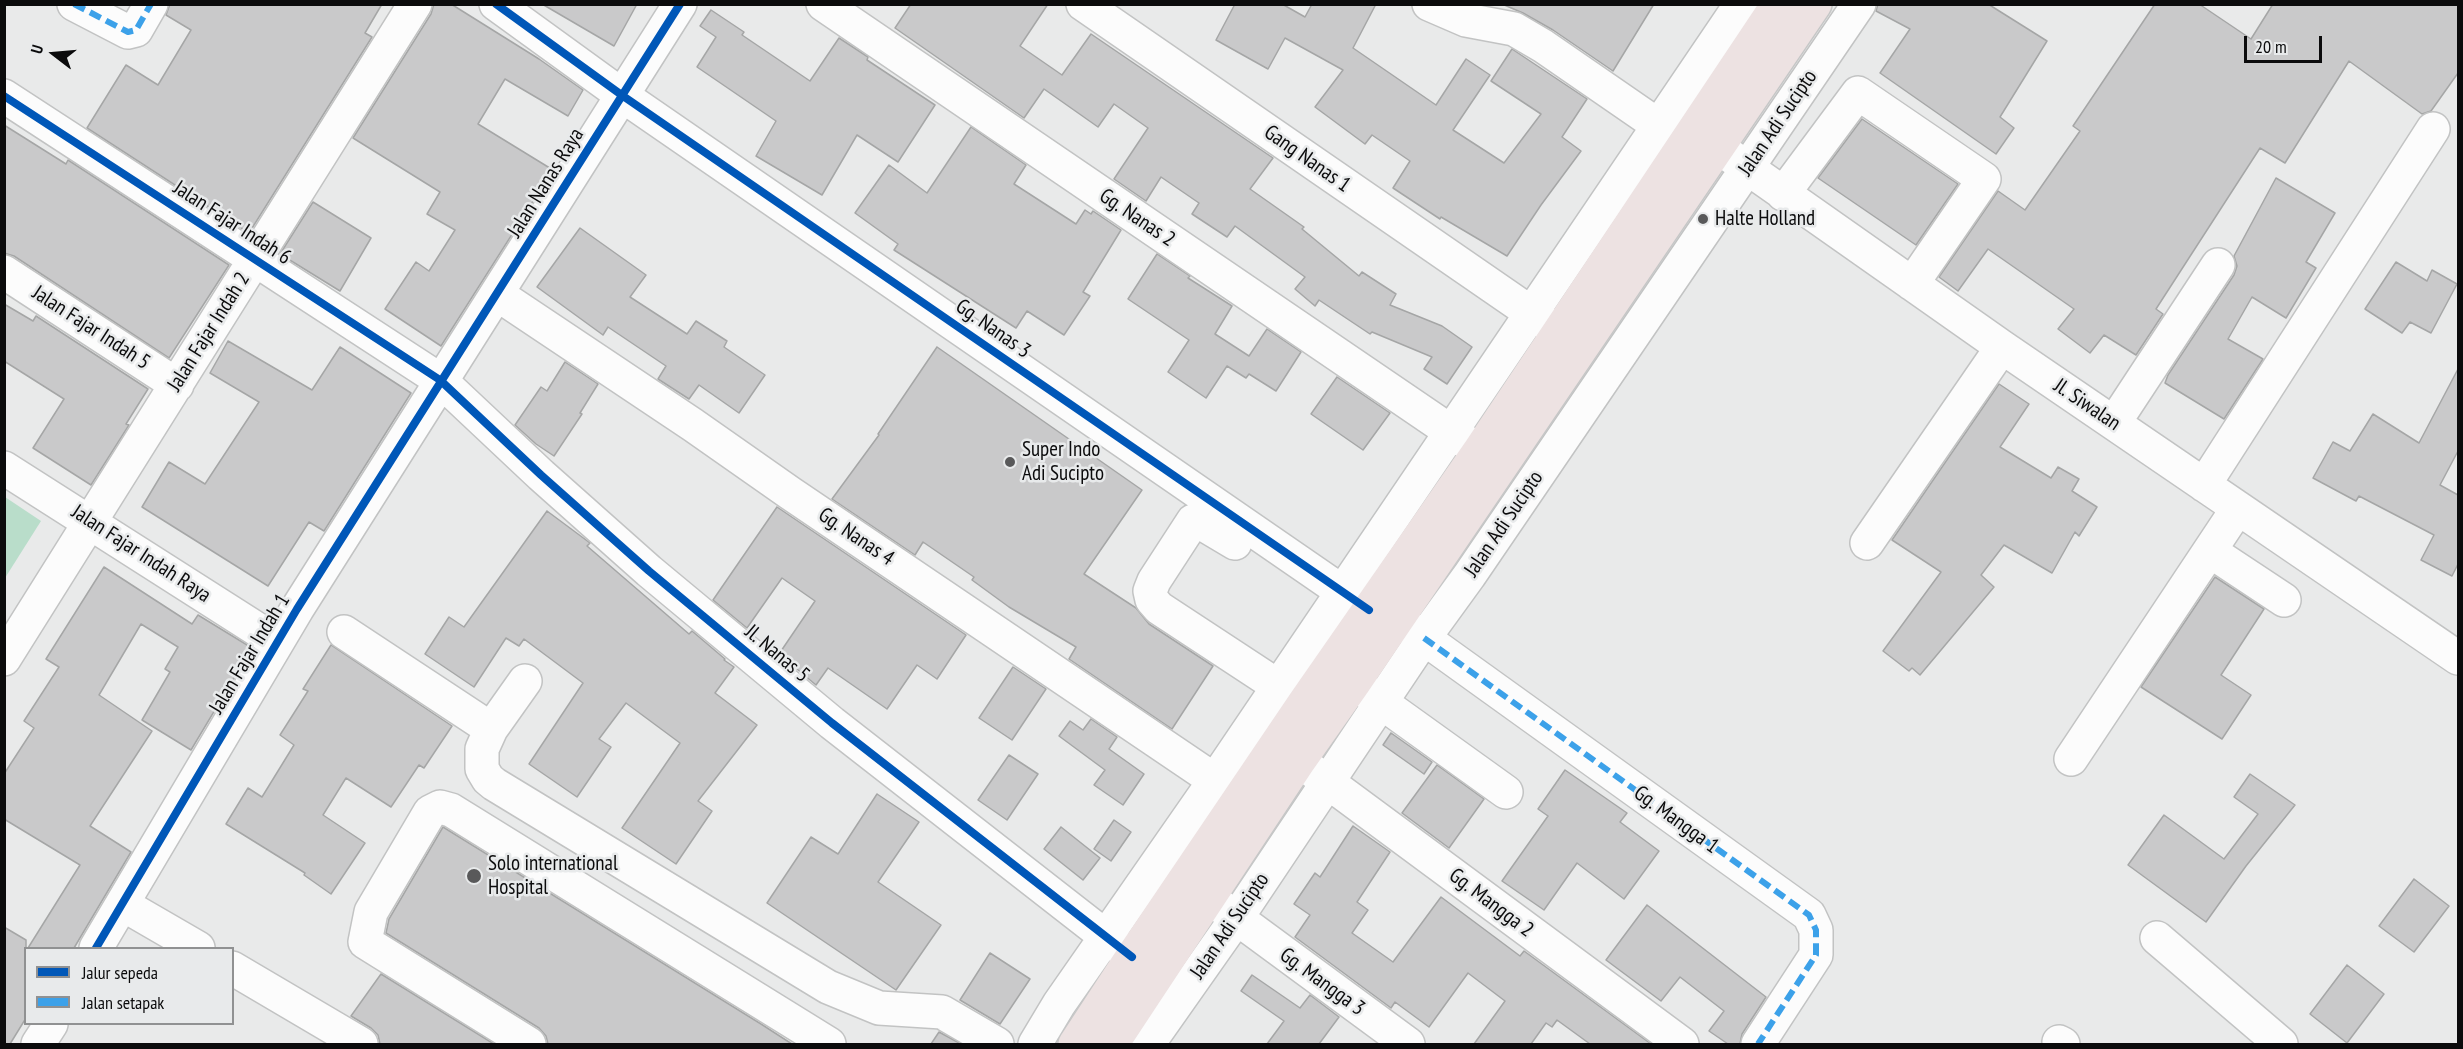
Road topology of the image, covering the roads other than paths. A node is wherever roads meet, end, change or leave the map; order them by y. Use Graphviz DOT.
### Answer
graph roads {
  1 [pos="74,4"];
  2 [pos="151,4"];
  3 [pos="415,4"];
  4 [pos="496,4"];
  5 [pos="680,4"];
  6 [pos="823,4"];
  7 [pos="1083,4"];
  8 [pos="1429,4"];
  9 [pos="1741,4"];
  10 [pos="1778,4"];
  11 [pos="1815,4"];
  12 [pos="1859,4"];
  13 [pos="1789,43"];
  14 [pos="1819,63"];
  15 [pos="1858,93"];
  16 [pos="4,96"];
  17 [pos="623,96"];
  18 [pos="1659,126"];
  19 [pos="2433,129"];
  20 [pos="1718,147"];
  21 [pos="1747,168"];
  22 [pos="1783,194"];
  23 [pos="254,260"];
  24 [pos="2218,266"];
  25 [pos="4,272"];
  26 [pos="1912,284"];
  27 [pos="497,294"];
  28 [pos="1531,314"];
  29 [pos="1605,314"];
  30 [pos="1634,332"];
  31 [pos="1569,341"];
  32 [pos="2002,347"];
  33 [pos="1608,370"];
  34 [pos="440,380"];
  35 [pos="177,385"];
  36 [pos="2114,423"];
  37 [pos="1451,432"];
  38 [pos="1480,450"];
  39 [pos="4,468"];
  40 [pos="2204,485"];
  41 [pos="2238,508"];
  42 [pos="90,521"];
  43 [pos="1866,543"];
  44 [pos="2210,551"];
  45 [pos="1438,557"];
  46 [pos="1469,576"];
  47 [pos="1338,598"];
  48 [pos="2283,600"];
  49 [pos="1375,617"];
  50 [pos="344,632"];
  51 [pos="1424,638"];
  52 [pos="277,642"];
  53 [pos="2458,658"];
  54 [pos="4,659"];
  55 [pos="525,681"];
  56 [pos="1354,683"];
  57 [pos="1381,702"];
  58 [pos="1301,706"];
  59 [pos="491,729"];
  60 [pos="1348,750"];
  61 [pos="2071,759"];
  62 [pos="1299,760"];
  63 [pos="1215,780"];
  64 [pos="1327,782"];
  65 [pos="1506,792"];
  66 [pos="1241,799"];
  67 [pos="1209,897"];
  68 [pos="122,904"];
  69 [pos="1236,919"];
  70 [pos="1106,937"];
  71 [pos="2157,938"];
  72 [pos="97,947"];
  73 [pos="196,947"];
  74 [pos="1132,957"];
  75 [pos="234,970"];
  76 [pos="1059,1004"];
  77 [pos="50,1025"];
  78 [pos="1092,1038"];
  79 [pos="38,1044"];
  80 [pos="361,1044"];
  81 [pos="529,1044"];
  82 [pos="828,1044"];
  83 [pos="997,1044"];
  84 [pos="1035,1044"];
  85 [pos="1148,1044"];
  86 [pos="1408,1044"];
  87 [pos="1682,1044"];
  88 [pos="1758,1044"];
  89 [pos="2281,1044"];
  1 -- 2 [label="street"];
  3 -- 23 [label="street, Jalan Fajar Indah 2"];
  4 -- 17 [label="street, Gg. Nanas 3"];
  5 -- 17 [label="street, Jalan Nanas Raya"];
  6 -- 37 [label="street, Gg. Nanas 2"];
  7 -- 28 [label="street, Gang Nanas 1"];
  8 -- 18 [label="street"];
  9 -- 18 [label="street, Jalan Adi Sucipto"];
  10 -- 31 [label="highway, Jalan Adi Sucipto"];
  11 -- 13 [label="highway, Jalan Adi Sucipto"];
  12 -- 14 [label="street, Jalan Adi Sucipto"];
  13 -- 14 [label="street"];
  13 -- 20 [label="highway, Jalan Adi Sucipto"];
  14 -- 15 [label="street"];
  14 -- 21 [label="street, Jalan Adi Sucipto"];
  15 -- 22 [label="street"];
  15 -- 26 [label="street"];
  16 -- 23 [label="street, Jalan Fajar Indah 6"];
  17 -- 27 [label="street, Jalan Nanas Raya"];
  17 -- 47 [label="street, Gg. Nanas 3"];
  18 -- 28 [label="street, Jalan Adi Sucipto"];
  19 -- 40 [label="street"];
  20 -- 21 [label="street, Jl. Siwalan"];
  20 -- 29 [label="highway, Jalan Adi Sucipto"];
  21 -- 22 [label="street, Jl. Siwalan"];
  21 -- 30 [label="street, Jalan Adi Sucipto"];
  22 -- 26 [label="street, Jl. Siwalan"];
  23 -- 34 [label="street, Jalan Fajar Indah 6"];
  23 -- 35 [label="street, Jalan Fajar Indah 2"];
  24 -- 36 [label="street"];
  25 -- 35 [label="street, Jalan Fajar Indah 5"];
  26 -- 32 [label="street, Jl. Siwalan"];
  27 -- 34 [label="street, Jalan Nanas Raya"];
  27 -- 63 [label="street, Gg. Nanas 4"];
  28 -- 31 [label="street, Gang Nanas 1"];
  28 -- 37 [label="street, Jalan Adi Sucipto"];
  29 -- 30 [label="street"];
  29 -- 31 [label="highway, Jalan Adi Sucipto"];
  30 -- 33 [label="street, Jalan Adi Sucipto"];
  31 -- 33 [label="street, Gang Nanas 1"];
  31 -- 38 [label="highway, Jalan Adi Sucipto"];
  31 -- 45 [label="highway, Jalan Adi Sucipto"];
  32 -- 36 [label="street, Jl. Siwalan"];
  32 -- 43 [label="street"];
  33 -- 46 [label="street, Jalan Adi Sucipto"];
  34 -- 52 [label="street, Jalan Fajar Indah 1"];
  34 -- 70 [label="street, Jl. Nanas 5"];
  35 -- 42 [label="street, Jalan Fajar Indah 2"];
  36 -- 40 [label="street, Jl. Siwalan"];
  37 -- 38 [label="street, Gg. Nanas 2"];
  37 -- 47 [label="street, Jalan Adi Sucipto"];
  38 -- 49 [label="highway, Jalan Adi Sucipto"];
  39 -- 42 [label="street, Jalan Fajar Indah Raya"];
  40 -- 41 [label="street, Jl. Siwalan"];
  41 -- 44 [label="street"];
  41 -- 53 [label="street, Jl. Siwalan"];
  42 -- 52 [label="street, Jalan Fajar Indah Raya"];
  42 -- 54 [label="street, Jalan Fajar Indah 2"];
  44 -- 48 [label="street"];
  44 -- 61 [label="street"];
  45 -- 46 [label="street"];
  45 -- 49 [label="highway, Jalan Adi Sucipto"];
  46 -- 51 [label="street, Jalan Adi Sucipto"];
  47 -- 49 [label="street, Gg. Mangga 1"];
  47 -- 58 [label="street, Jalan Adi Sucipto"];
  47 -- 58 [label="street"];
  49 -- 51 [label="street, Gg. Mangga 1"];
  49 -- 56 [label="highway, Jalan Adi Sucipto"];
  49 -- 58 [label="highway, Jalan Adi Sucipto"];
  50 -- 59 [label="street"];
  51 -- 57 [label="street, Jalan Adi Sucipto"];
  51 -- 88 [label="street, Gg. Mangga 1"];
  52 -- 68 [label="street, Jalan Fajar Indah 1"];
  55 -- 59 [label="street"];
  56 -- 57 [label="street"];
  56 -- 58 [label="highway, Jalan Adi Sucipto"];
  57 -- 60 [label="street, Jalan Adi Sucipto"];
  57 -- 65 [label="street"];
  58 -- 60 [label="street"];
  58 -- 62 [label="highway, Jalan Adi Sucipto"];
  58 -- 63 [label="street, Jalan Adi Sucipto"];
  58 -- 66 [label="highway, Jalan Adi Sucipto"];
  59 -- 83 [label="street"];
  60 -- 64 [label="street, Jalan Adi Sucipto"];
  62 -- 64 [label="street, Gg. Mangga 2"];
  62 -- 67 [label="highway, Jalan Adi Sucipto"];
  63 -- 66 [label="street, Gg. Nanas 4"];
  63 -- 70 [label="street, Jalan Adi Sucipto"];
  64 -- 69 [label="street, Jalan Adi Sucipto"];
  64 -- 87 [label="street, Gg. Mangga 2"];
  66 -- 74 [label="highway, Jalan Adi Sucipto"];
  67 -- 69 [label="street, Gg. Mangga 3"];
  67 -- 78 [label="highway, Jalan Adi Sucipto"];
  68 -- 72 [label="street, Jalan Fajar Indah 1"];
  68 -- 73 [label="street"];
  69 -- 85 [label="street, Jalan Adi Sucipto"];
  69 -- 86 [label="street, Gg. Mangga 3"];
  70 -- 74 [label="street, Jl. Nanas 5"];
  70 -- 76 [label="street, Jalan Adi Sucipto"];
  71 -- 89 [label="street"];
  74 -- 78 [label="highway, Jalan Adi Sucipto"];
  75 -- 80 [label="street"];
  76 -- 78 [label="street"];
  76 -- 84 [label="street, Jalan Adi Sucipto"];
  77 -- 79 [label="street"];
  81 -- 82 [label="street"];
}
